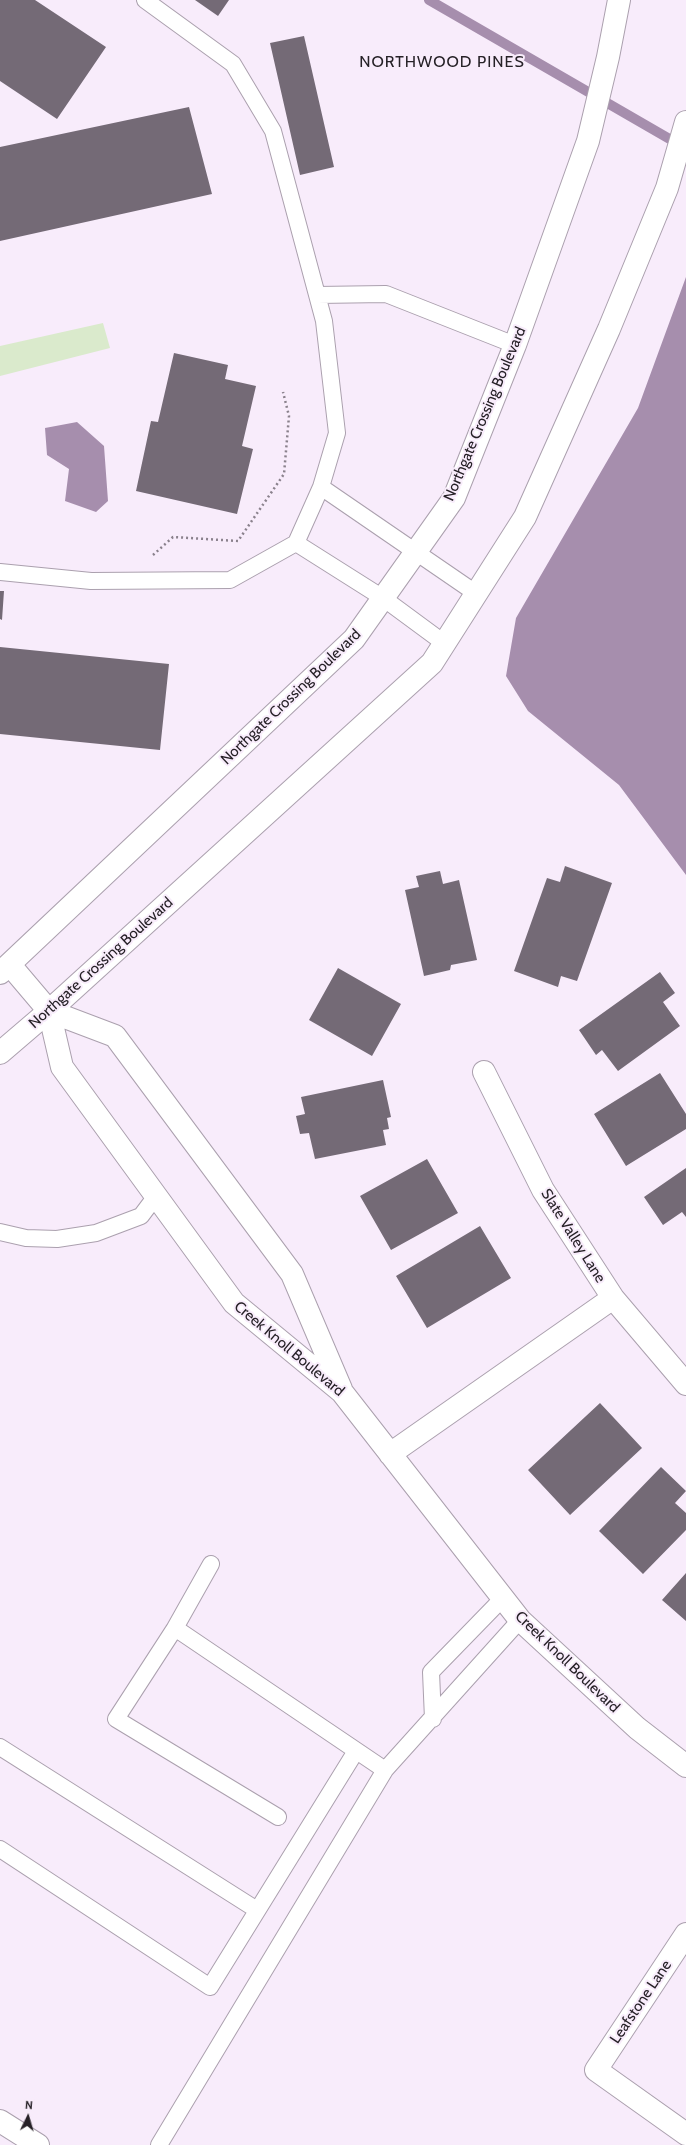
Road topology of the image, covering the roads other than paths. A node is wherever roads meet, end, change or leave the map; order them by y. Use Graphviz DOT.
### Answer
graph roads {
  1 [pos="145,0"];
  2 [pos="619,0"];
  3 [pos="686,122"];
  4 [pos="317,296"];
  5 [pos="516,345"];
  6 [pos="322,487"];
  7 [pos="296,543"];
  8 [pos="416,553"];
  9 [pos="0,572"];
  10 [pos="477,594"];
  11 [pos="383,598"];
  12 [pos="444,643"];
  13 [pos="5,969"];
  14 [pos="49,1011"];
  15 [pos="0,1053"];
  16 [pos="484,1072"];
  17 [pos="156,1196"];
  18 [pos="0,1232"];
  19 [pos="613,1298"];
  20 [pos="686,1384"];
  21 [pos="342,1392"];
  22 [pos="390,1454"];
  23 [pos="211,1564"];
  24 [pos="503,1598"];
  25 [pos="520,1620"];
  26 [pos="175,1628"];
  27 [pos="433,1719"];
  28 [pos="0,1747"];
  29 [pos="356,1751"];
  30 [pos="686,1766"];
  31 [pos="385,1770"];
  32 [pos="278,1817"];
  33 [pos="0,1849"];
  34 [pos="257,1910"];
  35 [pos="686,1934"];
  36 [pos="0,2121"];
  37 [pos="686,2134"];
  38 [pos="38,2145"];
  39 [pos="159,2145"];
  1 -- 4 [label="lane"];
  2 -- 5 [label="street, Northgate Crossing Boulevard"];
  3 -- 10 [label="street, Northgate Crossing Boulevard"];
  4 -- 5 [label="lane"];
  4 -- 6 [label="lane"];
  5 -- 8 [label="street, Northgate Crossing Boulevard"];
  6 -- 7 [label="lane"];
  6 -- 8 [label="lane"];
  7 -- 9 [label="lane"];
  7 -- 11 [label="lane"];
  8 -- 10 [label="lane"];
  8 -- 11 [label="street, Northgate Crossing Boulevard"];
  10 -- 12 [label="street, Northgate Crossing Boulevard"];
  11 -- 12 [label="lane"];
  11 -- 13 [label="street, Northgate Crossing Boulevard"];
  12 -- 14 [label="street, Northgate Crossing Boulevard"];
  13 -- 14 [label="street, Creek Knoll Boulevard"];
  14 -- 15 [label="street, Northgate Crossing Boulevard"];
  14 -- 17 [label="street, Creek Knoll Boulevard"];
  14 -- 21 [label="street"];
  16 -- 19 [label="street, Slate Valley Lane"];
  17 -- 18 [label="lane"];
  17 -- 21 [label="street, Creek Knoll Boulevard"];
  19 -- 20 [label="street, Slate Valley Lane"];
  19 -- 22 [label="street"];
  21 -- 22 [label="street, Creek Knoll Boulevard"];
  22 -- 24 [label="street, Creek Knoll Boulevard"];
  23 -- 26 [label="lane"];
  24 -- 25 [label="street, Creek Knoll Boulevard"];
  24 -- 27 [label="lane"];
  25 -- 27 [label="lane"];
  25 -- 30 [label="street, Creek Knoll Boulevard"];
  26 -- 29 [label="lane"];
  26 -- 32 [label="lane"];
  27 -- 31 [label="lane"];
  28 -- 34 [label="lane"];
  29 -- 31 [label="lane"];
  29 -- 34 [label="lane"];
  31 -- 39 [label="lane"];
  33 -- 34 [label="lane"];
  35 -- 37 [label="street, Leafstone Lane"];
  36 -- 38 [label="street"];
}
